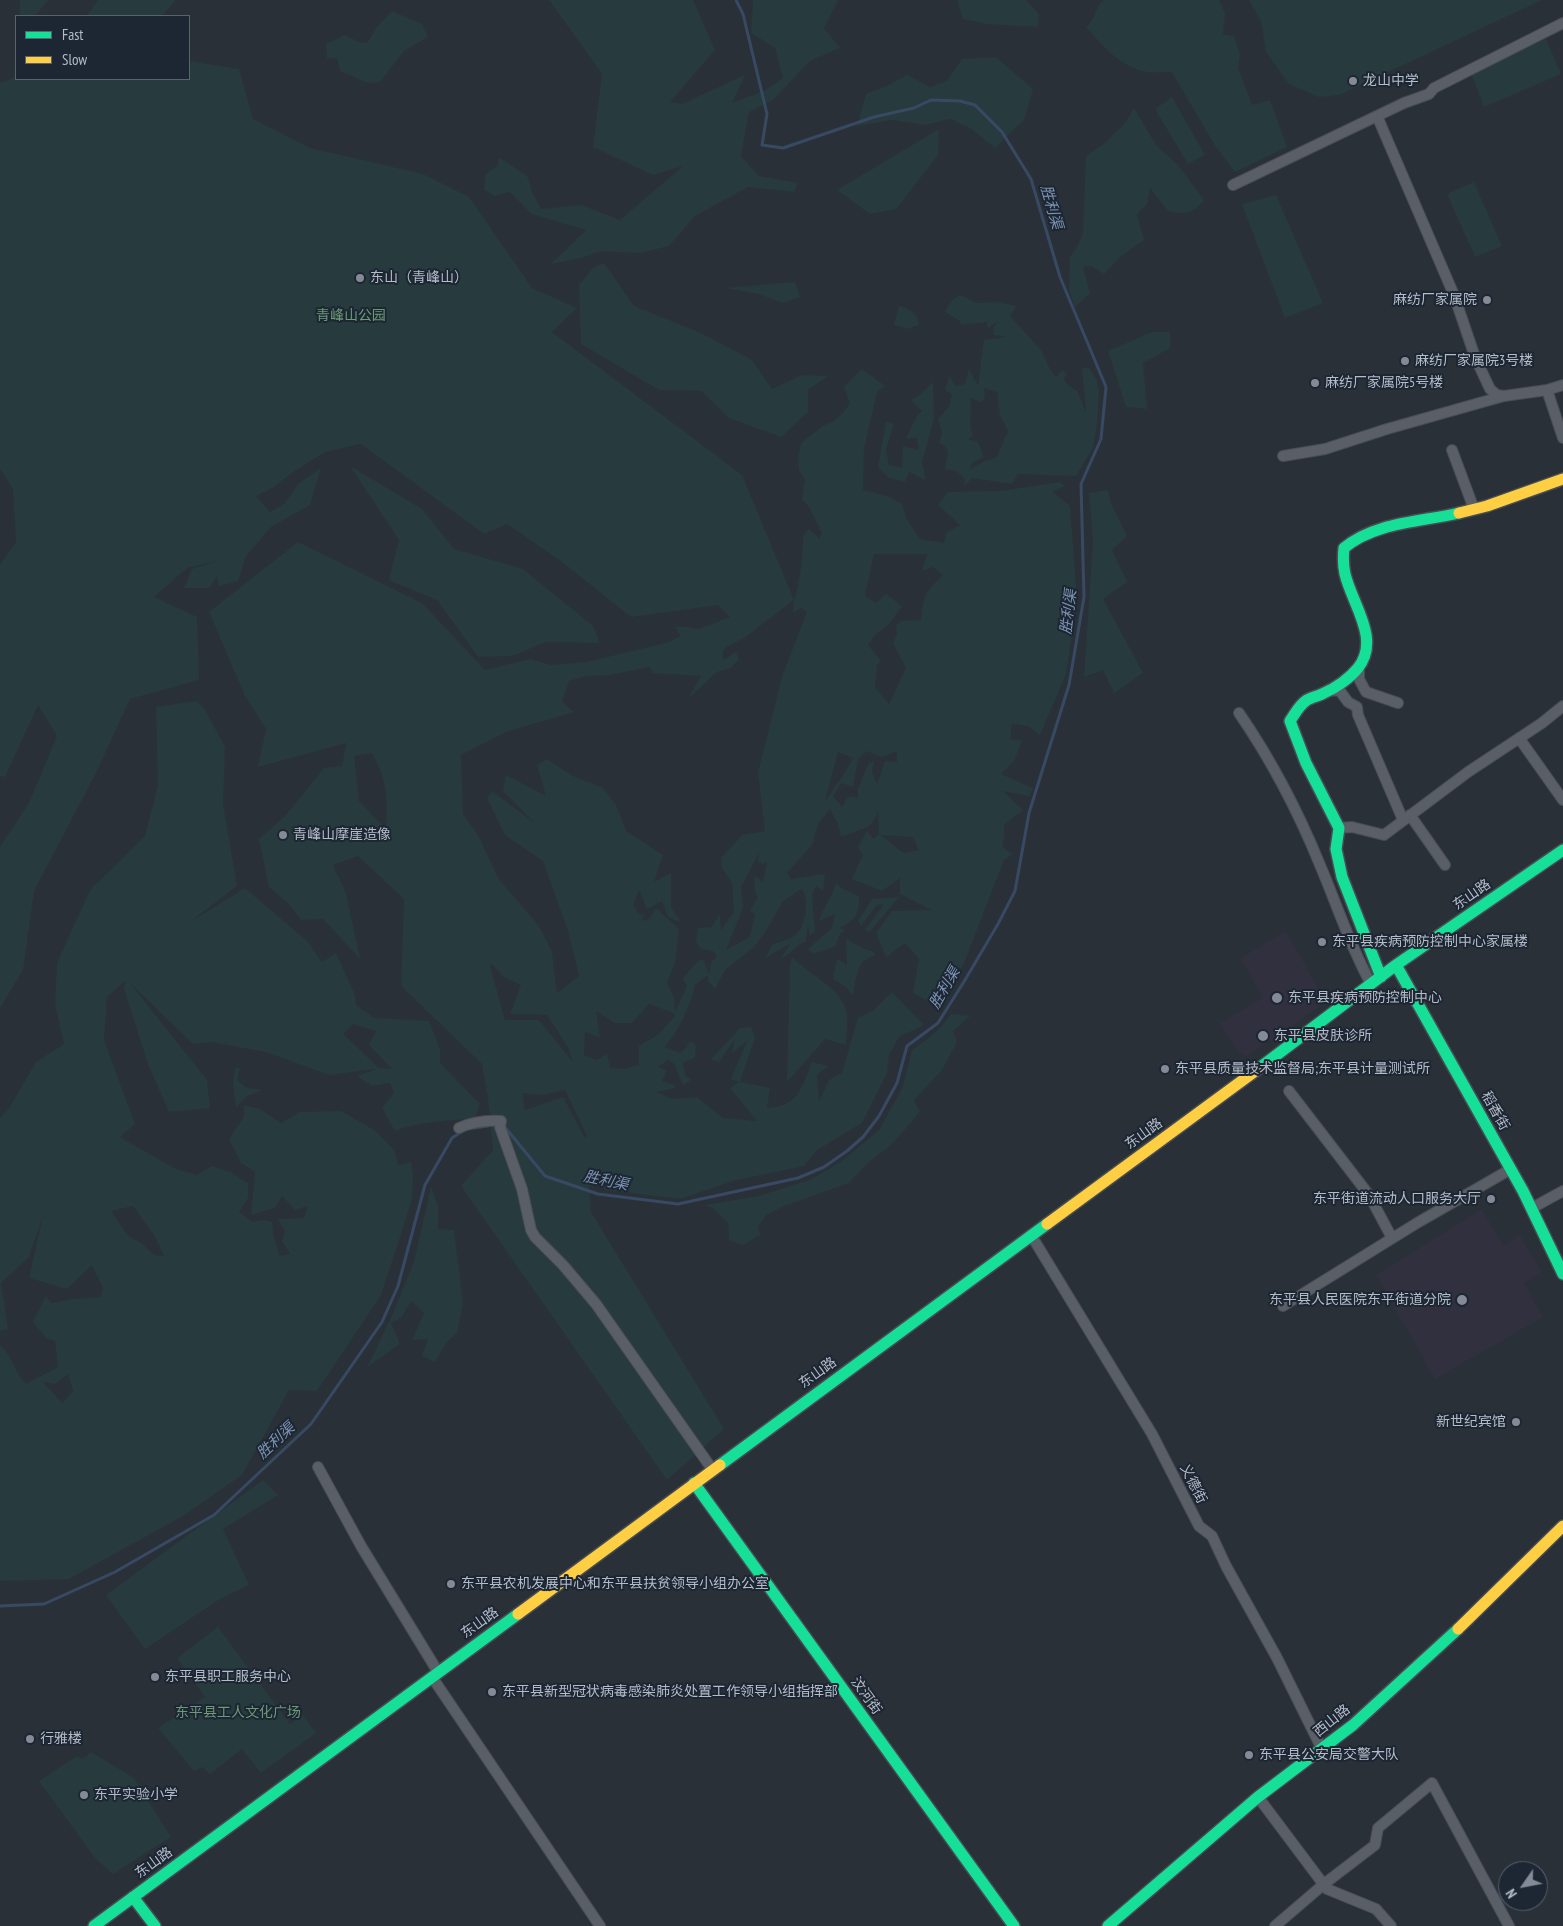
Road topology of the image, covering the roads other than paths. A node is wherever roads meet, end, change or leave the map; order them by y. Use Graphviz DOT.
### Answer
graph roads {
  1 [pos="1563,23"];
  2 [pos="1377,116"];
  3 [pos="1233,185"];
  4 [pos="1563,385"];
  5 [pos="1548,390"];
  6 [pos="1504,396"];
  7 [pos="1563,438"];
  8 [pos="1452,450"];
  9 [pos="1283,456"];
  10 [pos="1563,479"];
  11 [pos="1474,509"];
  12 [pos="1359,667"];
  13 [pos="1329,690"];
  14 [pos="1398,703"];
  15 [pos="1563,706"];
  16 [pos="1239,714"];
  17 [pos="1519,738"];
  18 [pos="1563,800"];
  19 [pos="1406,818"];
  20 [pos="1339,828"];
  21 [pos="1563,850"];
  22 [pos="1445,866"];
  23 [pos="1396,965"];
  24 [pos="1376,981"];
  25 [pos="1290,1091"];
  26 [pos="459,1128"];
  27 [pos="1511,1170"];
  28 [pos="1563,1191"];
  29 [pos="1532,1208"];
  30 [pos="1032,1235"];
  31 [pos="1392,1238"];
  32 [pos="1563,1274"];
  33 [pos="1283,1306"];
  34 [pos="318,1467"];
  35 [pos="712,1470"];
  36 [pos="694,1483"];
  37 [pos="1563,1526"];
  38 [pos="435,1674"];
  39 [pos="1322,1749"];
  40 [pos="1258,1797"];
  41 [pos="1324,1884"];
  42 [pos="133,1897"];
  43 [pos="94,1926"];
  44 [pos="155,1926"];
  45 [pos="600,1926"];
  46 [pos="1014,1926"];
  47 [pos="1108,1926"];
  48 [pos="1275,1926"];
  49 [pos="1390,1926"];
  50 [pos="1509,1926"];
  1 -- 2 [label="street"];
  2 -- 3 [label="street"];
  2 -- 6 [label="street"];
  4 -- 5 [label="street"];
  5 -- 6 [label="street"];
  5 -- 7 [label="street"];
  6 -- 9 [label="street"];
  8 -- 11 [label="street"];
  10 -- 11 [label="street"];
  11 -- 12 [label="street"];
  12 -- 13 [label="street"];
  12 -- 14 [label="street"];
  13 -- 19 [label="street"];
  13 -- 20 [label="street"];
  15 -- 17 [label="street"];
  16 -- 24 [label="street"];
  17 -- 18 [label="street"];
  17 -- 19 [label="street"];
  19 -- 20 [label="street"];
  19 -- 22 [label="street"];
  20 -- 24 [label="street"];
  21 -- 23 [label="street, 东山路"];
  23 -- 24 [label="street, 东山路"];
  23 -- 27 [label="street, 稻香街"];
  24 -- 30 [label="street, 东山路"];
  25 -- 31 [label="street"];
  26 -- 35 [label="street"];
  27 -- 29 [label="street, 稻香街"];
  27 -- 31 [label="street"];
  28 -- 29 [label="street"];
  29 -- 32 [label="street, 稻香街"];
  30 -- 35 [label="street, 东山路"];
  30 -- 39 [label="street, 义德街"];
  31 -- 33 [label="street"];
  34 -- 38 [label="street"];
  35 -- 36 [label="street, 东山路"];
  36 -- 38 [label="street, 东山路"];
  36 -- 46 [label="street, 汶河街"];
  37 -- 39 [label="street, 西山路"];
  38 -- 42 [label="street, 东山路"];
  38 -- 45 [label="street"];
  39 -- 40 [label="street, 西山路"];
  40 -- 41 [label="street"];
  40 -- 47 [label="street, 西山路"];
  41 -- 48 [label="street"];
  41 -- 49 [label="street"];
  41 -- 50 [label="street"];
  42 -- 43 [label="street, 东山路"];
  42 -- 44 [label="street"];
}
